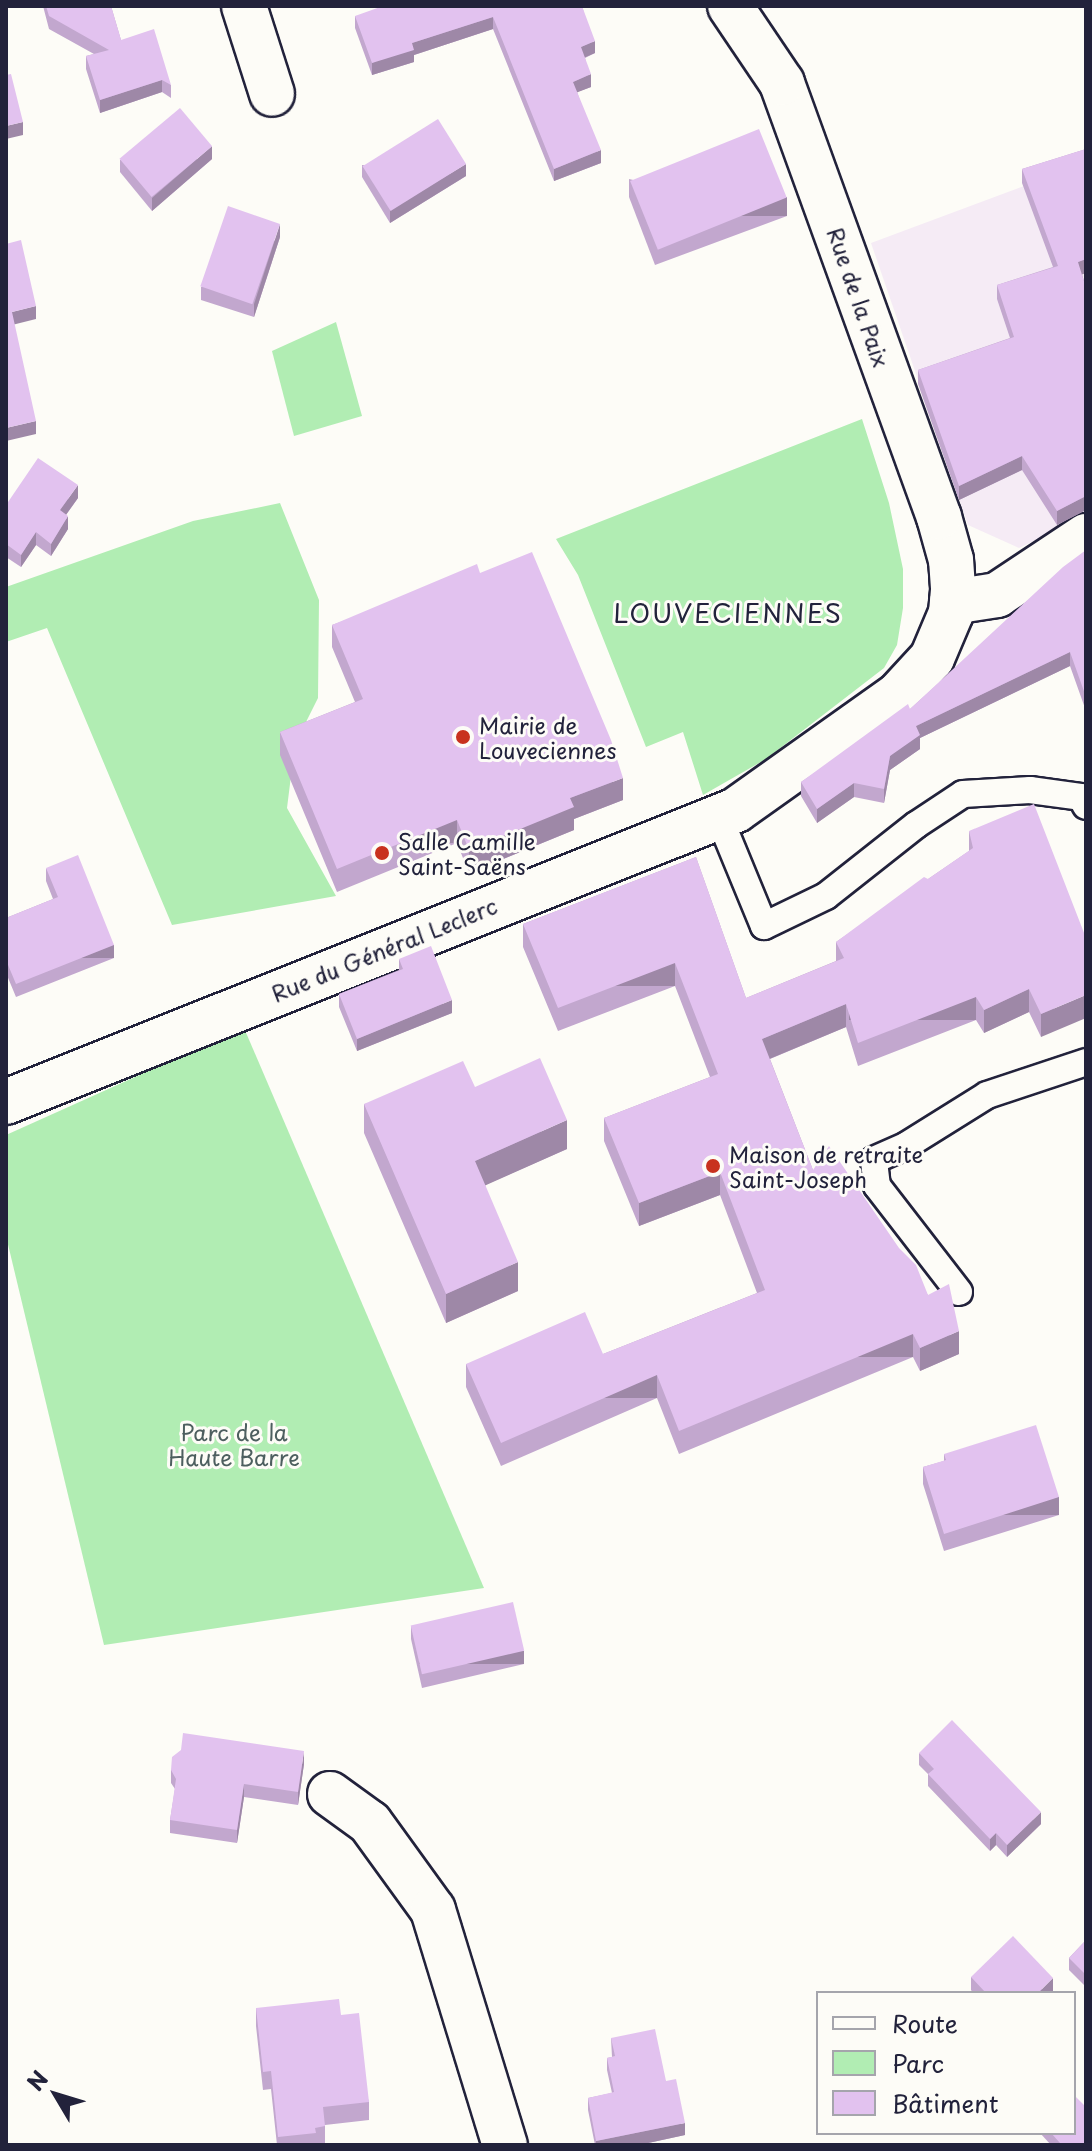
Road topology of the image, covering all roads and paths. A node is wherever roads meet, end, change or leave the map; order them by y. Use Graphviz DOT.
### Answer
graph roads {
  1 [pos="244,6"];
  2 [pos="730,6"];
  3 [pos="272,94"];
  4 [pos="1086,536"];
  5 [pos="952,602"];
  6 [pos="1086,806"];
  7 [pos="719,817"];
  8 [pos="1086,1062"];
  9 [pos="6,1102"];
  10 [pos="959,1292"];
  11 [pos="330,1794"];
  12 [pos="505,2145"];
  1 -- 3 [label="street"];
  2 -- 5 [label="street, Rue de la Paix"];
  4 -- 5 [label="street"];
  5 -- 7 [label="street, Rue du Général Leclerc"];
  6 -- 7 [label="lane"];
  7 -- 9 [label="street, Rue du Général Leclerc"];
  8 -- 10 [label="lane"];
  11 -- 12 [label="street"];
}
